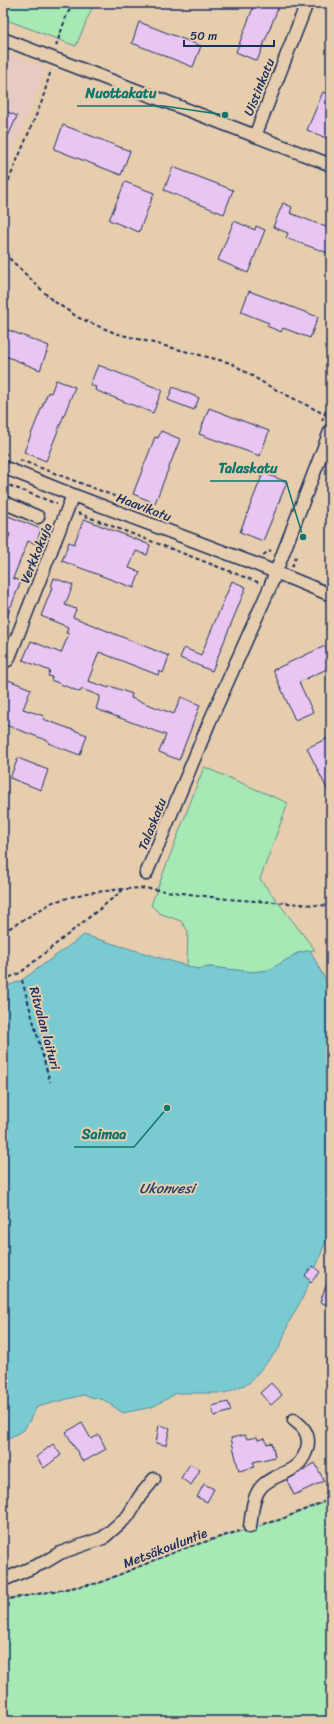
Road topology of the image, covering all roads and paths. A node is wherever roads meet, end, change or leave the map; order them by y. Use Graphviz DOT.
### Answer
graph roads {
  1 [pos="73,3"];
  2 [pos="307,3"];
  3 [pos="3,39"];
  4 [pos="54,58"];
  5 [pos="255,136"];
  6 [pos="331,165"];
  7 [pos="3,194"];
  8 [pos="3,255"];
  9 [pos="331,417"];
  10 [pos="331,429"];
  11 [pos="3,453"];
  12 [pos="10,456"];
  13 [pos="17,458"];
  14 [pos="3,467"];
  15 [pos="3,483"];
  16 [pos="73,495"];
  17 [pos="3,502"];
  18 [pos="68,509"];
  19 [pos="158,513"];
  20 [pos="38,517"];
  21 [pos="258,552"];
  22 [pos="281,560"];
  23 [pos="293,565"];
  24 [pos="276,572"];
  25 [pos="270,586"];
  26 [pos="331,595"];
  27 [pos="3,662"];
  28 [pos="146,874"];
  29 [pos="124,889"];
  30 [pos="331,906"];
  31 [pos="3,932"];
  32 [pos="3,980"];
  33 [pos="22,980"];
  34 [pos="50,1082"];
  35 [pos="294,1420"];
  36 [pos="154,1478"];
  37 [pos="331,1499"];
  38 [pos="250,1528"];
  39 [pos="3,1580"];
  40 [pos="3,1600"];
  1 -- 4 [label="path"];
  2 -- 5 [label="street, Uistinkatu"];
  3 -- 4 [label="street"];
  4 -- 5 [label="street"];
  4 -- 7 [label="path"];
  5 -- 6 [label="street"];
  8 -- 9 [label="path"];
  10 -- 22 [label="street, Talaskatu"];
  11 -- 12 [label="path"];
  13 -- 19 [label="path"];
  14 -- 16 [label="street, Haavikatu"];
  15 -- 18 [label="path"];
  16 -- 18 [label="street, Verkkokuja"];
  16 -- 24 [label="street, Haavikatu"];
  17 -- 20 [label="street"];
  18 -- 25 [label="path"];
  18 -- 27 [label="street, Verkkokuja"];
  21 -- 22 [label="path"];
  22 -- 23 [label="path"];
  22 -- 24 [label="street, Talaskatu"];
  24 -- 25 [label="street, Talaskatu"];
  24 -- 26 [label="street, Haavikatu"];
  25 -- 28 [label="street, Talaskatu"];
  29 -- 30 [label="path"];
  29 -- 31 [label="path"];
  29 -- 32 [label="path"];
  33 -- 34 [label="path, Ritvalan laituri"];
  35 -- 38 [label="street"];
  36 -- 39 [label="street"];
  37 -- 38 [label="path, Metsäkouluntie"];
  38 -- 40 [label="path, Metsäkouluntie"];
}
